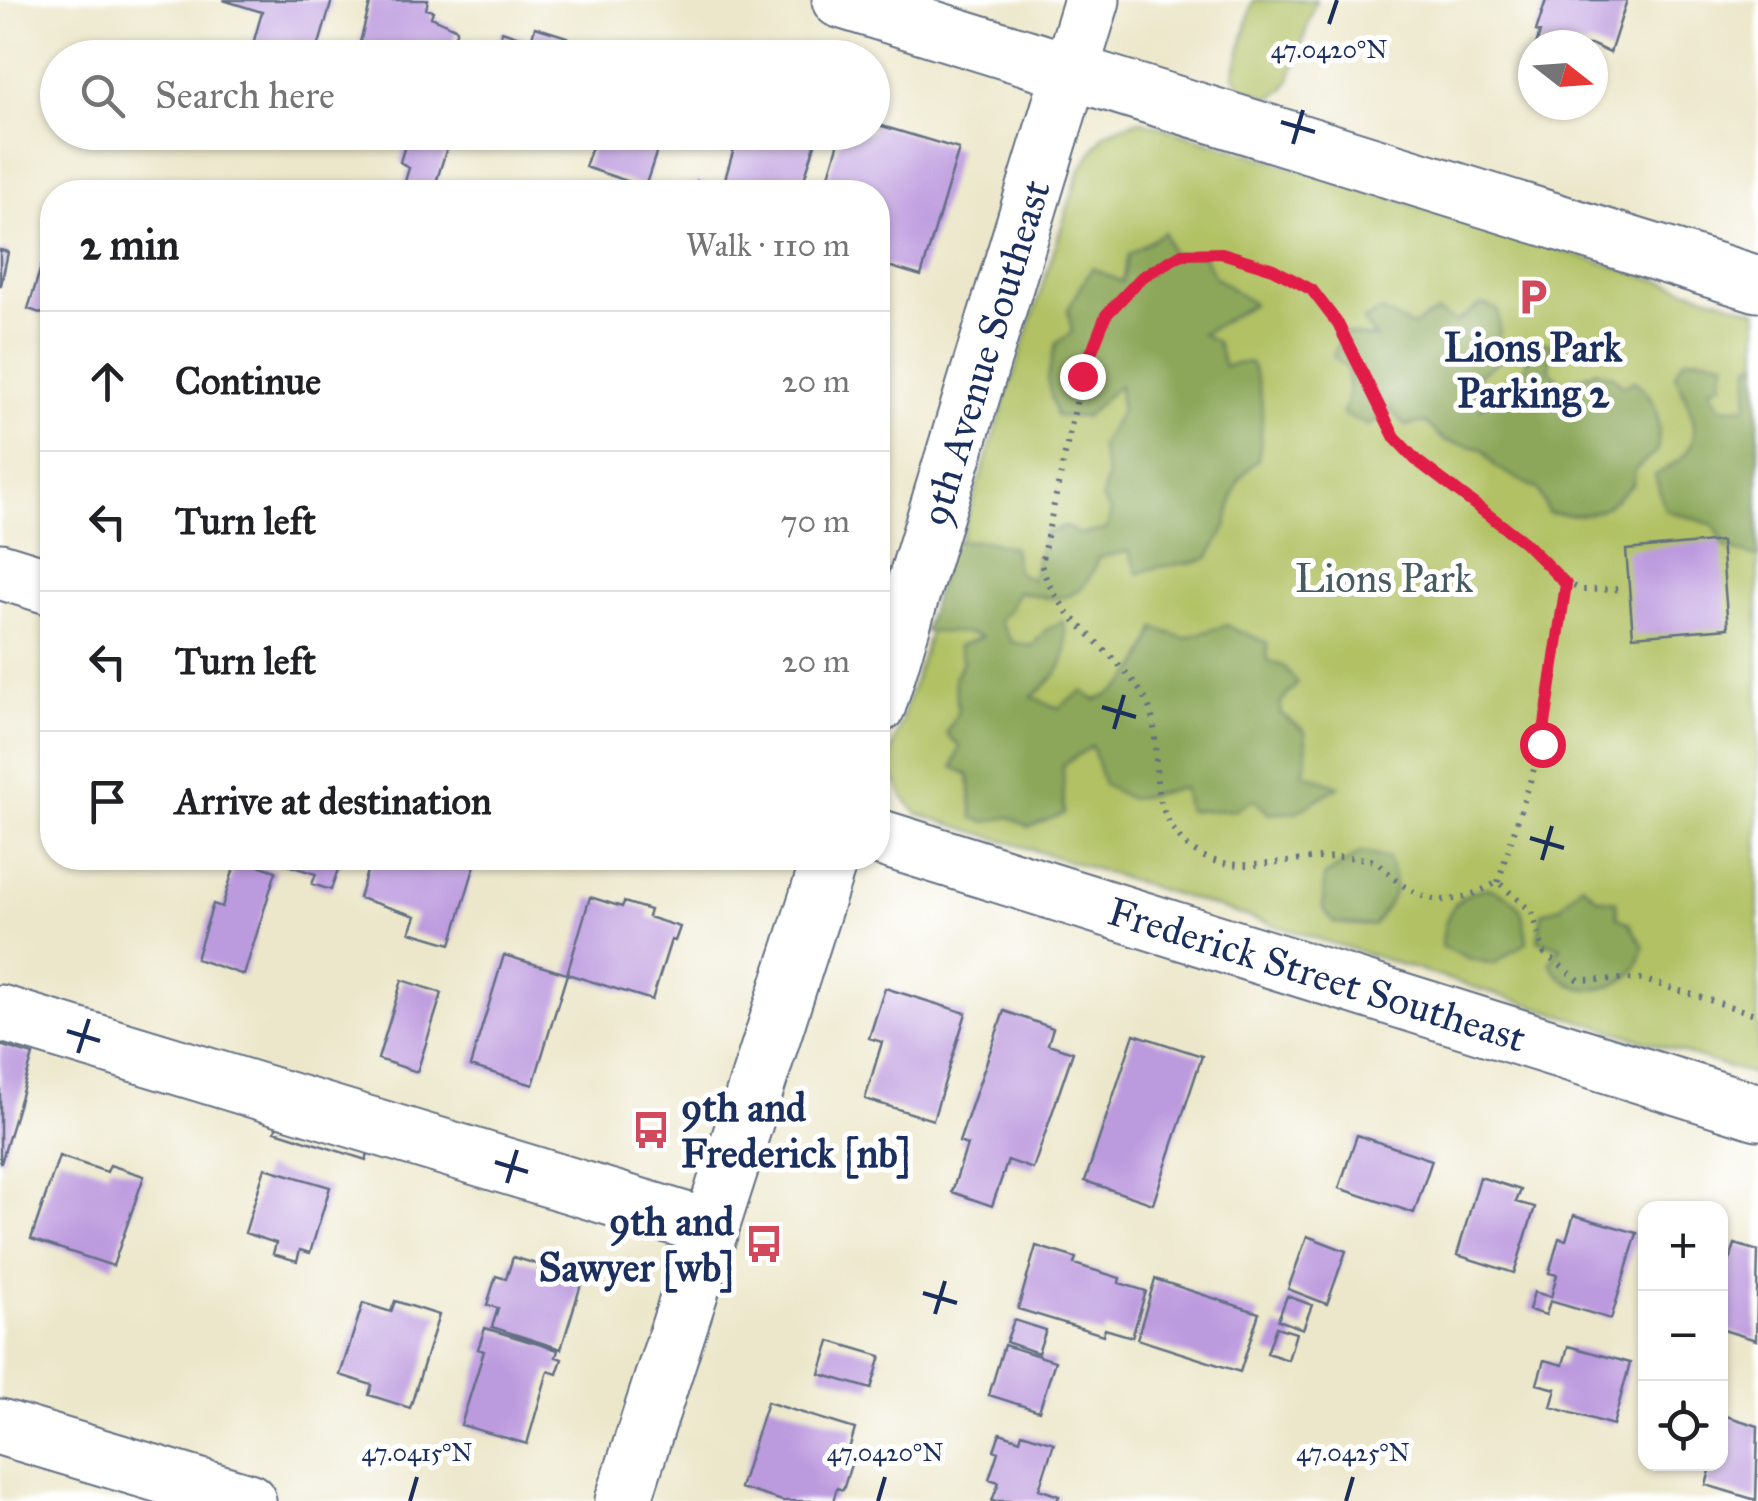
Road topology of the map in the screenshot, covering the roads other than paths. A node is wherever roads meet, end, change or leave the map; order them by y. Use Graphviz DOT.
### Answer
graph roads {
  1 [pos="840,0"];
  2 [pos="1092,0"];
  3 [pos="1071,74"];
  4 [pos="1758,284"];
  5 [pos="0,571"];
  6 [pos="40,583"];
  7 [pos="890,667"];
  8 [pos="890,841"];
  9 [pos="826,870"];
  10 [pos="0,1013"];
  11 [pos="1758,1112"];
  12 [pos="711,1228"];
  13 [pos="0,1427"];
  14 [pos="248,1501"];
  15 [pos="623,1501"];
  1 -- 3 [label="street"];
  2 -- 3 [label="street, 9th Avenue Southeast"];
  3 -- 4 [label="street"];
  3 -- 7 [label="street, 9th Avenue Southeast"];
  5 -- 6 [label="street"];
  8 -- 11 [label="street, Frederick Street Southeast"];
  9 -- 12 [label="street"];
  10 -- 12 [label="street"];
  12 -- 15 [label="street"];
  13 -- 14 [label="street"];
}
